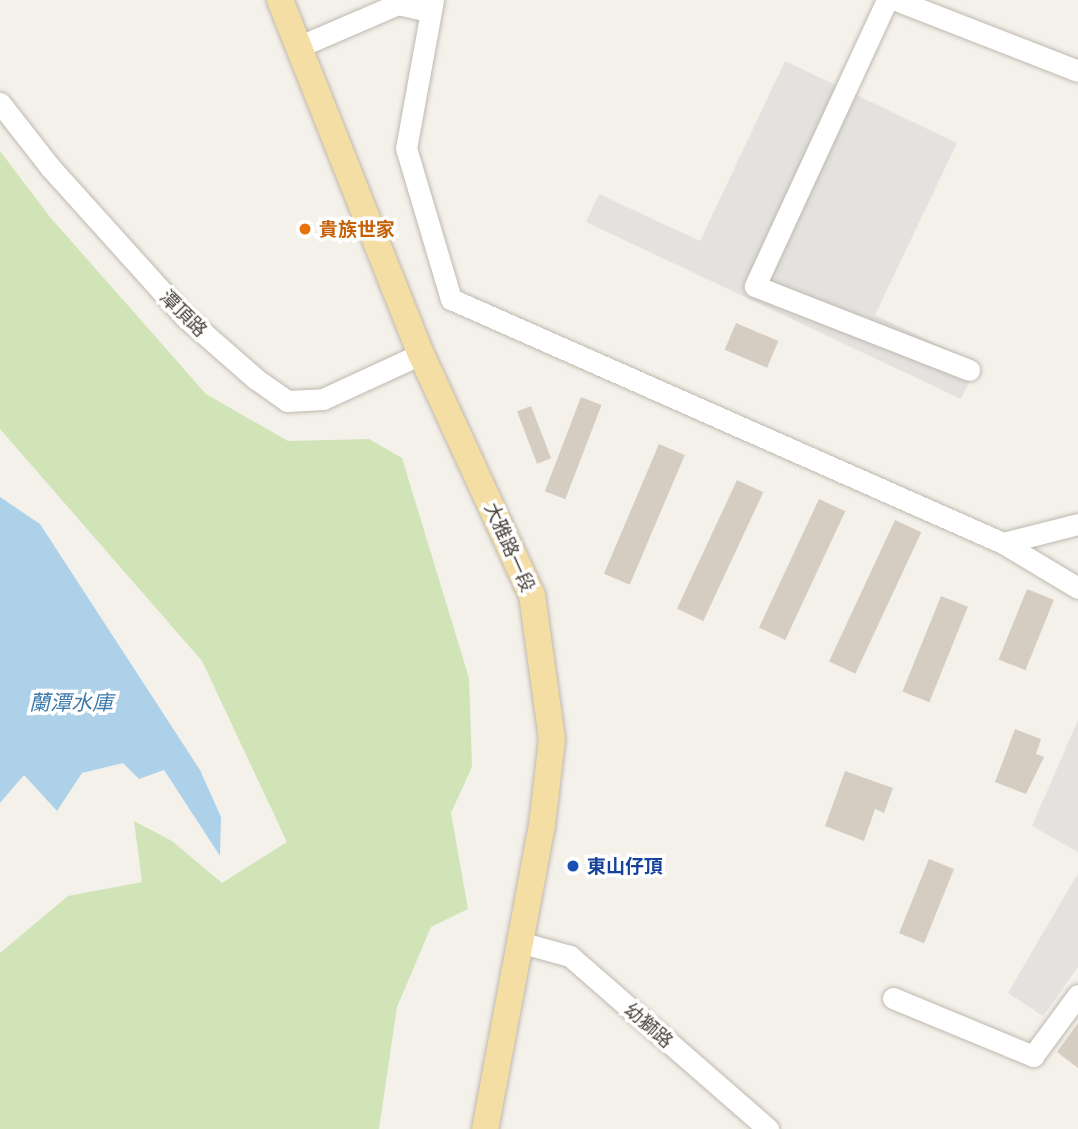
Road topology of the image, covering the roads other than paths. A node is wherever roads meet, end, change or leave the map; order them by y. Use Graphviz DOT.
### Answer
graph roads {
  1 [pos="887,0"];
  2 [pos="896,0"];
  3 [pos="286,2"];
  4 [pos="431,6"];
  5 [pos="299,47"];
  6 [pos="1078,71"];
  7 [pos="0,103"];
  8 [pos="421,354"];
  9 [pos="969,370"];
  10 [pos="1078,524"];
  11 [pos="1003,543"];
  12 [pos="1078,588"];
  13 [pos="519,942"];
  14 [pos="1078,995"];
  15 [pos="893,998"];
  16 [pos="485,1129"];
  17 [pos="768,1129"];
  1 -- 9 [label="street"];
  2 -- 6 [label="street"];
  3 -- 5 [label="main road, 大雅路一段"];
  4 -- 5 [label="street"];
  4 -- 11 [label="street"];
  5 -- 8 [label="main road, 大雅路一段"];
  7 -- 8 [label="street, 潭頂路"];
  8 -- 13 [label="main road, 大雅路一段"];
  10 -- 11 [label="street"];
  11 -- 12 [label="street"];
  13 -- 16 [label="main road, 大雅路一段"];
  13 -- 17 [label="street, 幼獅路"];
  14 -- 15 [label="street"];
}
